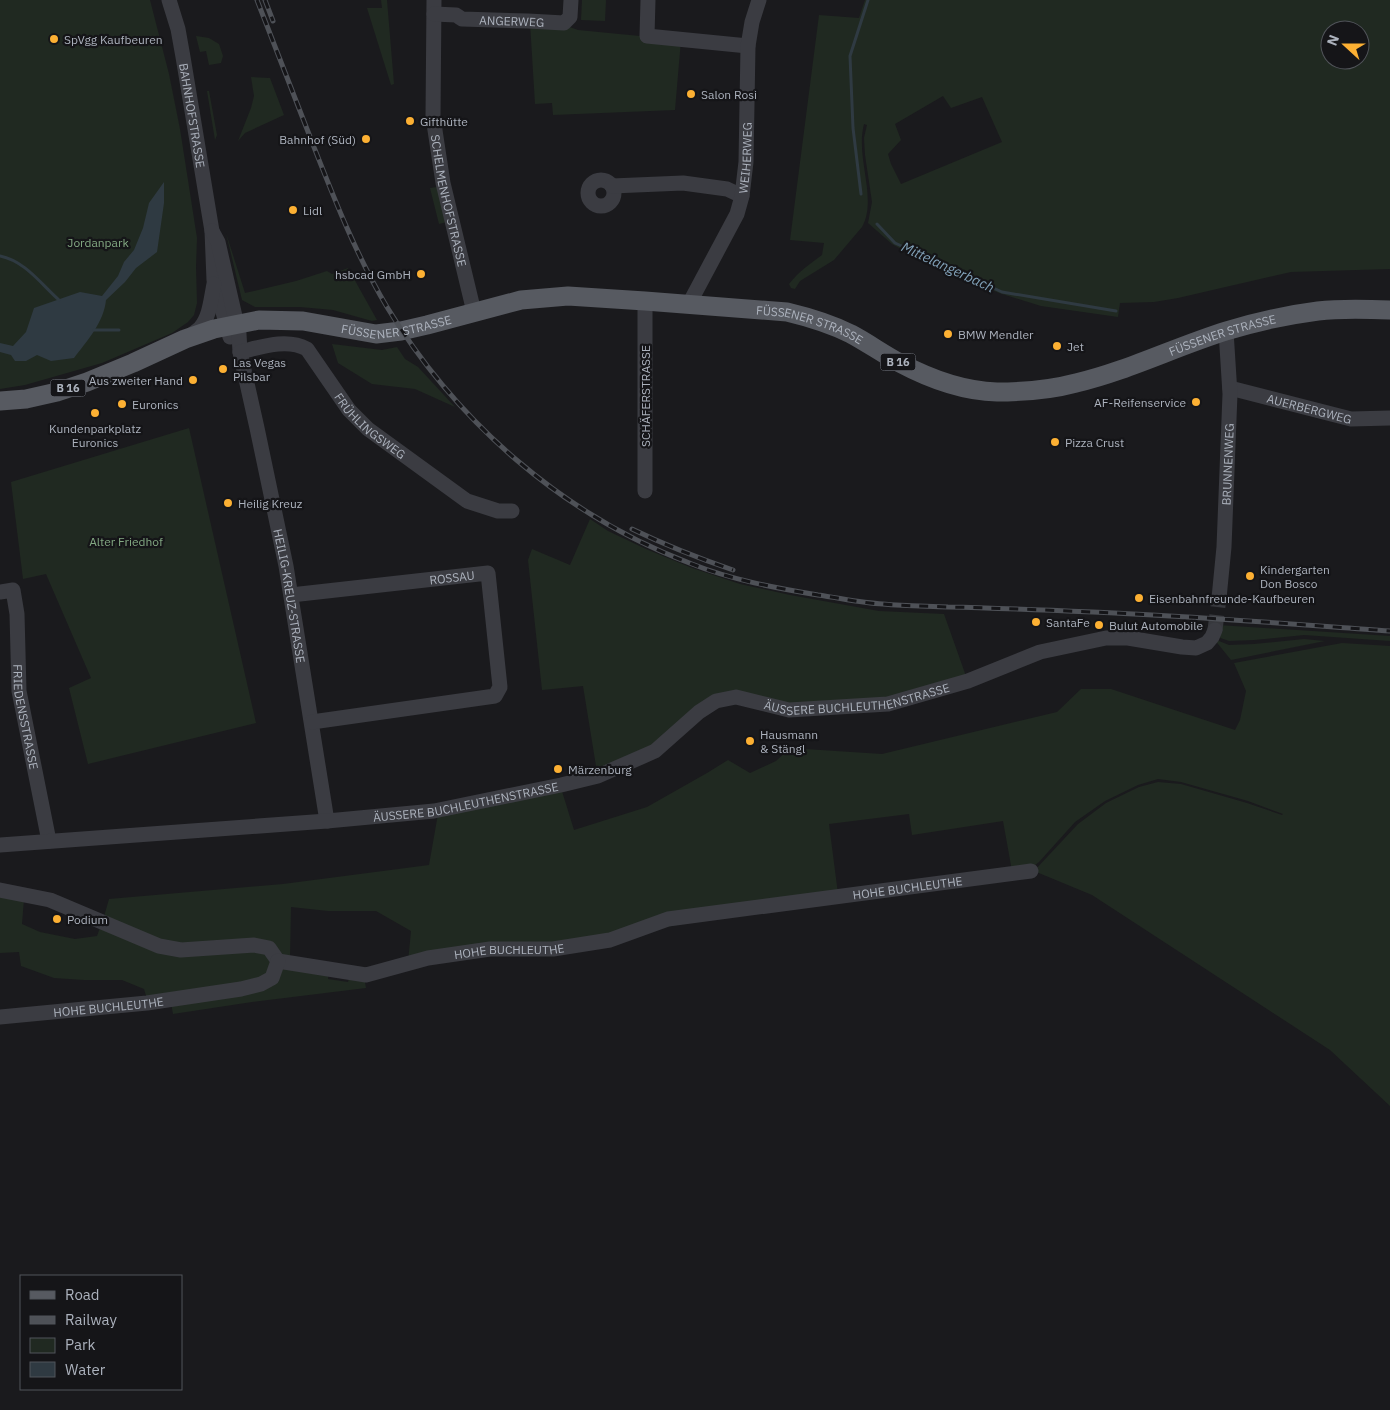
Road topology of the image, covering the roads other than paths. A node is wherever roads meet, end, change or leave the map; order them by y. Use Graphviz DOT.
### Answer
graph roads {
  1 [pos="169,0"];
  2 [pos="571,0"];
  3 [pos="648,0"];
  4 [pos="759,0"];
  5 [pos="434,7"];
  6 [pos="748,46"];
  7 [pos="612,186"];
  8 [pos="742,196"];
  9 [pos="212,231"];
  10 [pos="214,280"];
  11 [pos="645,301"];
  12 [pos="689,304"];
  13 [pos="1390,310"];
  14 [pos="474,312"];
  15 [pos="1226,331"];
  16 [pos="235,337"];
  17 [pos="185,339"];
  18 [pos="134,364"];
  19 [pos="1230,388"];
  20 [pos="0,401"];
  21 [pos="1390,418"];
  22 [pos="645,491"];
  23 [pos="512,511"];
  24 [pos="6,591"];
  25 [pos="291,595"];
  26 [pos="1219,598"];
  27 [pos="1215,630"];
  28 [pos="312,722"];
  29 [pos="327,821"];
  30 [pos="49,841"];
  31 [pos="0,845"];
  32 [pos="1031,871"];
  33 [pos="0,890"];
  34 [pos="278,961"];
  35 [pos="0,1017"];
  1 -- 9 [label="street, BAHNHOFSTRASSE"];
  2 -- 5 [label="street, ANGERWEG"];
  3 -- 6 [label="street"];
  4 -- 6 [label="street, WEIHERWEG"];
  5 -- 14 [label="street, SCHELMENHOFSTRASSE"];
  6 -- 8 [label="street, WEIHERWEG"];
  7 -- 8 [label="street"];
  8 -- 12 [label="street, WEIHERWEG"];
  9 -- 10 [label="street, BAHNHOFSTRASSE"];
  9 -- 16 [label="street, BAHNHOFSTRASSE"];
  10 -- 16 [label="street, BAHNHOFSTRASSE"];
  10 -- 17 [label="street, BAHNHOFSTRASSE"];
  11 -- 12 [label="main road, FÜSSENER STRASSE / B 16"];
  11 -- 14 [label="main road, FÜSSENER STRASSE / B 16"];
  11 -- 22 [label="street, SCHÄFERSTRASSE"];
  12 -- 15 [label="main road, FÜSSENER STRASSE / B 16"];
  13 -- 15 [label="main road, FÜSSENER STRASSE / B 16"];
  14 -- 16 [label="main road, FÜSSENER STRASSE / B 16"];
  15 -- 19 [label="street, BRUNNENWEG"];
  16 -- 17 [label="main road, B 16"];
  16 -- 18 [label="main road, B 16"];
  16 -- 23 [label="street, FRÜHLINGSWEG"];
  16 -- 25 [label="street, HEILIG-KREUZ-STRASSE"];
  17 -- 18 [label="main road, B 16"];
  18 -- 20 [label="main road, B 16"];
  19 -- 21 [label="street, AUERBERGWEG"];
  19 -- 26 [label="street, BRUNNENWEG"];
  24 -- 30 [label="street, FRIEDENSSTRASSE"];
  25 -- 28 [label="street, HEILIG-KREUZ-STRASSE"];
  25 -- 28 [label="street, ROSSAU"];
  27 -- 29 [label="street, ÄUSSERE BUCHLEUTHENSTRASSE"];
  28 -- 29 [label="street, HEILIG-KREUZ-STRASSE"];
  29 -- 30 [label="street, ÄUSSERE BUCHLEUTHENSTRASSE"];
  30 -- 31 [label="street, ÄUSSERE BUCHLEUTHENSTRASSE"];
  32 -- 34 [label="street, HOHE BUCHLEUTHE"];
  33 -- 34 [label="street"];
  34 -- 35 [label="street, HOHE BUCHLEUTHE"];
}
